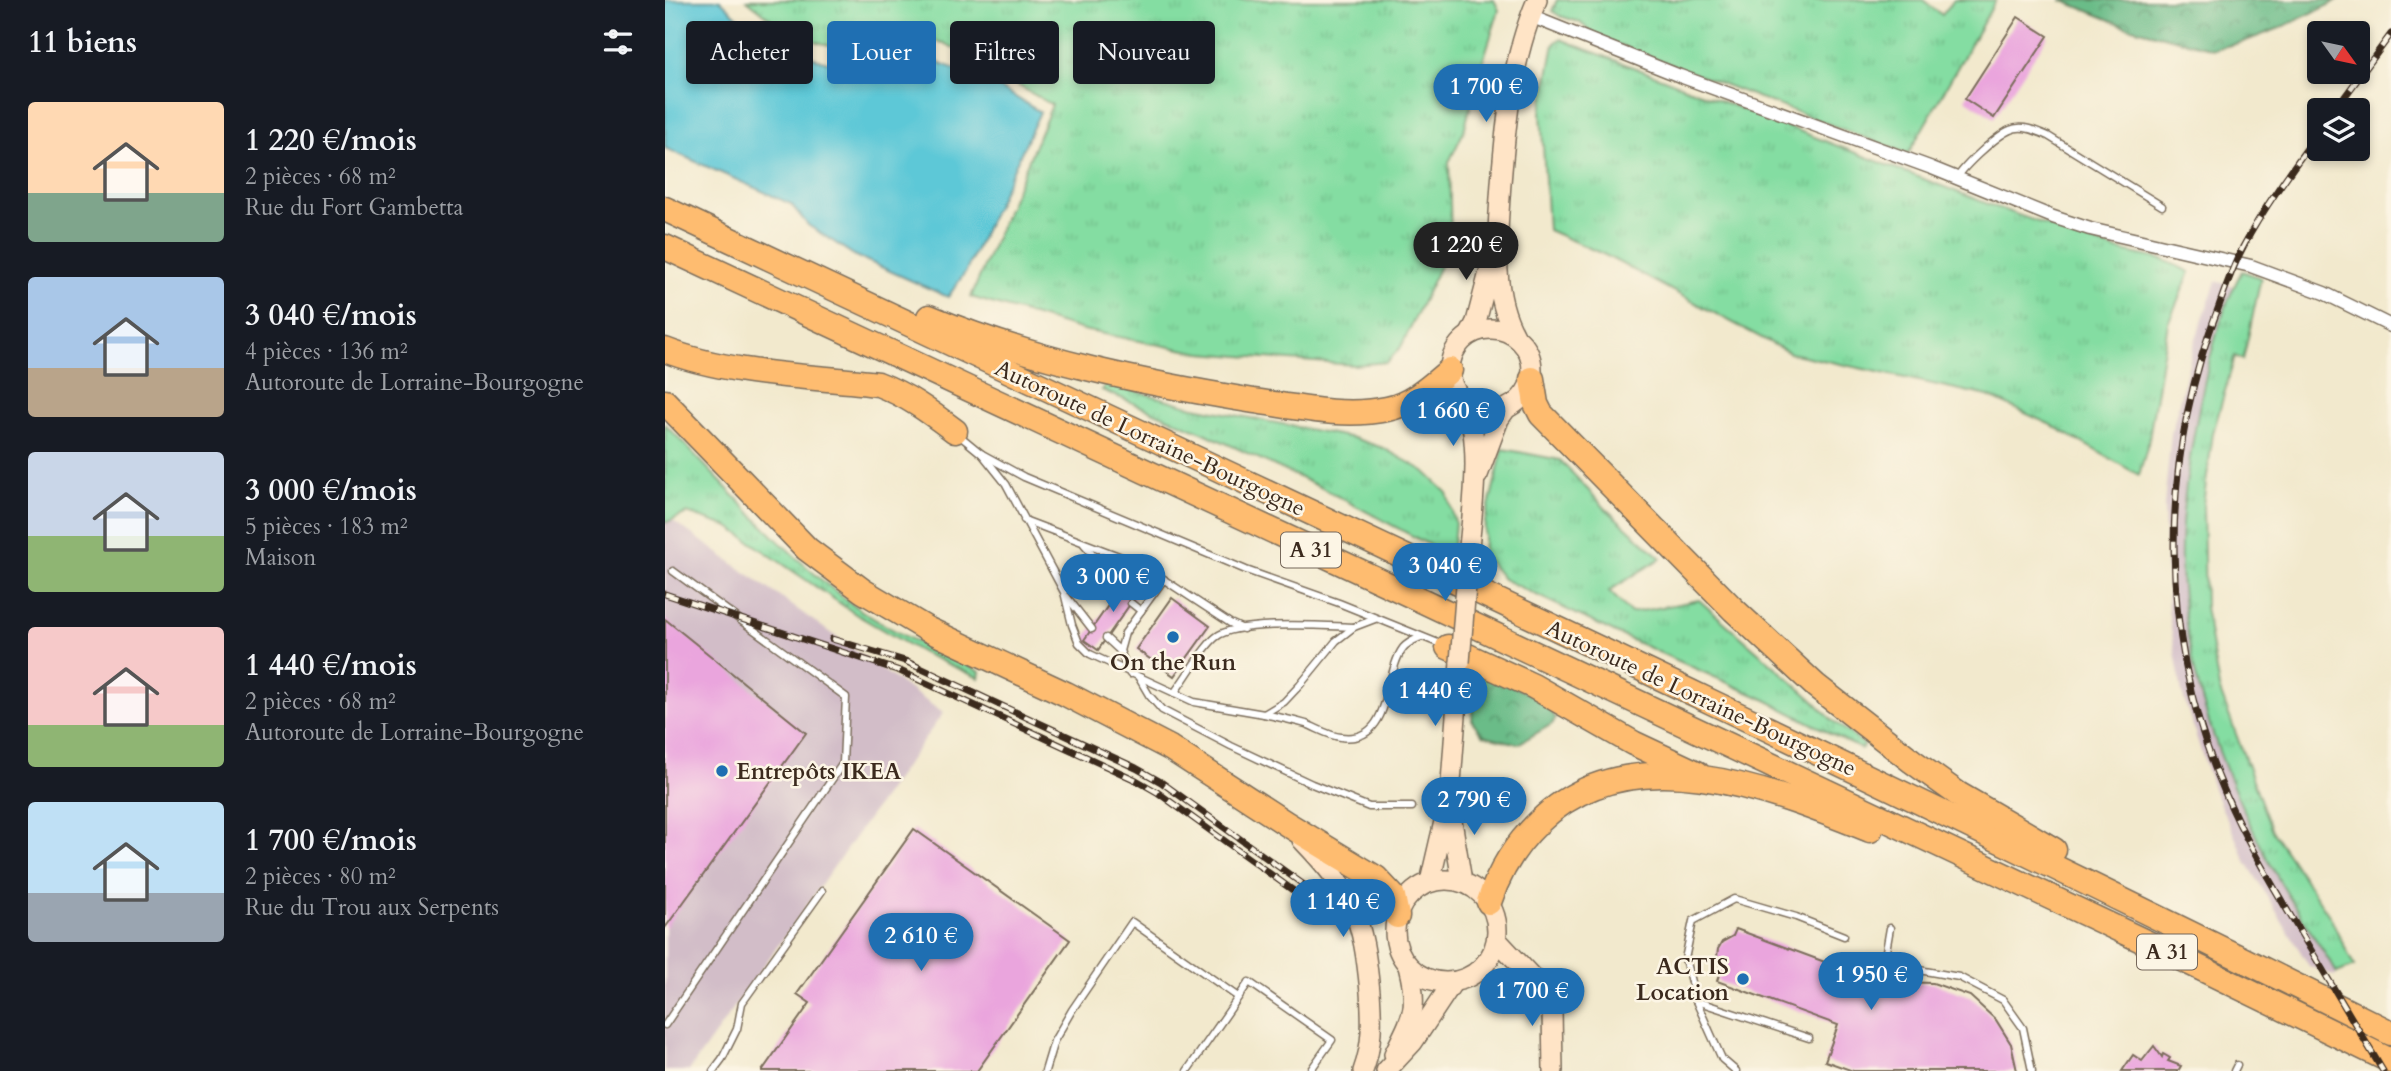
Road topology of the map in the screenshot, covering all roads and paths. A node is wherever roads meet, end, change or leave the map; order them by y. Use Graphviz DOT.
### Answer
graph roads {
  1 [pos="1533,8"];
  2 [pos="1957,178"];
  3 [pos="2162,206"];
  4 [pos="665,209"];
  5 [pos="1497,242"];
  6 [pos="665,247"];
  7 [pos="885,313"];
  8 [pos="2391,326"];
  9 [pos="1470,334"];
  10 [pos="1515,335"];
  11 [pos="665,350"];
  12 [pos="1450,370"];
  13 [pos="1532,379"];
  14 [pos="665,402"];
  15 [pos="1465,402"];
  16 [pos="1506,409"];
  17 [pos="955,431"];
  18 [pos="982,454"];
  19 [pos="1474,486"];
  20 [pos="1024,520"];
  21 [pos="1083,542"];
  22 [pos="673,570"];
  23 [pos="1164,579"];
  24 [pos="1064,592"];
  25 [pos="1117,594"];
  26 [pos="1131,603"];
  27 [pos="1141,611"];
  28 [pos="1375,619"];
  29 [pos="1354,627"];
  30 [pos="1092,629"];
  31 [pos="1243,629"];
  32 [pos="1421,637"];
  33 [pos="1106,638"];
  34 [pos="1120,651"];
  35 [pos="1454,655"];
  36 [pos="1130,674"];
  37 [pos="1139,678"];
  38 [pos="1174,694"];
  39 [pos="1264,714"];
  40 [pos="1710,778"];
  41 [pos="1450,796"];
  42 [pos="1412,807"];
  43 [pos="1287,824"];
  44 [pos="1957,854"];
  45 [pos="1462,881"];
  46 [pos="1430,882"];
  47 [pos="2100,888"];
  48 [pos="822,891"];
  49 [pos="1489,902"];
  50 [pos="1397,916"];
  51 [pos="1890,928"];
  52 [pos="1844,936"];
  53 [pos="1497,940"];
  54 [pos="1486,964"];
  55 [pos="1408,966"];
  56 [pos="1531,976"];
  57 [pos="1453,982"];
  58 [pos="1238,997"];
  59 [pos="1696,1001"];
  60 [pos="665,1025"];
  61 [pos="2391,1033"];
  62 [pos="1809,1038"];
  63 [pos="2391,1061"];
  64 [pos="1386,1070"];
  65 [pos="713,1071"];
  66 [pos="1045,1071"];
  67 [pos="1187,1071"];
  68 [pos="1310,1071"];
  69 [pos="1363,1071"];
  70 [pos="1553,1071"];
  71 [pos="1736,1071"];
  72 [pos="2032,1071"];
  1 -- 2 [label="street"];
  1 -- 5 [label="main road"];
  2 -- 3 [label="lane"];
  2 -- 8 [label="street"];
  4 -- 7 [label="highway, Autoroute de Lorraine-Bourgogne / A 31"];
  5 -- 9 [label="main road"];
  5 -- 10 [label="main road"];
  6 -- 44 [label="highway, Autoroute de Lorraine-Bourgogne / A 31"];
  7 -- 12 [label="highway"];
  7 -- 47 [label="highway, Autoroute de Lorraine-Bourgogne / A 31"];
  9 -- 10 [label="main road"];
  9 -- 12 [label="main road"];
  10 -- 13 [label="main road"];
  11 -- 17 [label="highway"];
  12 -- 15 [label="main road"];
  13 -- 16 [label="main road"];
  13 -- 47 [label="highway"];
  14 -- 43 [label="highway"];
  15 -- 16 [label="main road"];
  15 -- 19 [label="main road"];
  16 -- 19 [label="main road"];
  17 -- 18 [label="lane"];
  18 -- 20 [label="lane"];
  18 -- 28 [label="lane"];
  19 -- 35 [label="main road, bridge"];
  20 -- 21 [label="lane"];
  20 -- 24 [label="lane"];
  21 -- 23 [label="lane"];
  21 -- 25 [label="lane"];
  22 -- 60 [label="lane"];
  23 -- 27 [label="lane"];
  23 -- 31 [label="lane"];
  24 -- 30 [label="lane"];
  24 -- 36 [label="lane"];
  26 -- 27 [label="lane"];
  27 -- 34 [label="lane"];
  28 -- 29 [label="lane"];
  28 -- 32 [label="lane"];
  29 -- 31 [label="lane"];
  29 -- 39 [label="lane"];
  31 -- 38 [label="lane"];
  32 -- 35 [label="lane"];
  32 -- 39 [label="lane"];
  33 -- 34 [label="lane"];
  34 -- 36 [label="lane"];
  35 -- 40 [label="highway"];
  35 -- 41 [label="main road"];
  36 -- 37 [label="lane"];
  37 -- 38 [label="lane"];
  37 -- 42 [label="lane"];
  38 -- 39 [label="lane"];
  40 -- 44 [label="highway"];
  40 -- 49 [label="highway"];
  41 -- 45 [label="main road"];
  41 -- 46 [label="main road"];
  43 -- 50 [label="highway"];
  43 -- 69 [label="main road"];
  44 -- 63 [label="highway, Autoroute de Lorraine-Bourgogne / A 31"];
  45 -- 46 [label="main road"];
  45 -- 49 [label="main road"];
  46 -- 50 [label="main road"];
  47 -- 61 [label="highway, Autoroute de Lorraine-Bourgogne / A 31"];
  48 -- 65 [label="lane"];
  49 -- 53 [label="main road"];
  50 -- 55 [label="main road"];
  51 -- 72 [label="lane"];
  52 -- 59 [label="lane"];
  53 -- 54 [label="main road"];
  53 -- 56 [label="main road"];
  54 -- 56 [label="main road"];
  54 -- 57 [label="main road"];
  55 -- 57 [label="main road"];
  55 -- 64 [label="main road"];
  56 -- 70 [label="main road"];
  57 -- 64 [label="main road"];
  58 -- 66 [label="lane"];
  58 -- 67 [label="lane"];
  58 -- 68 [label="lane"];
  59 -- 62 [label="lane"];
  59 -- 71 [label="lane"];
}
